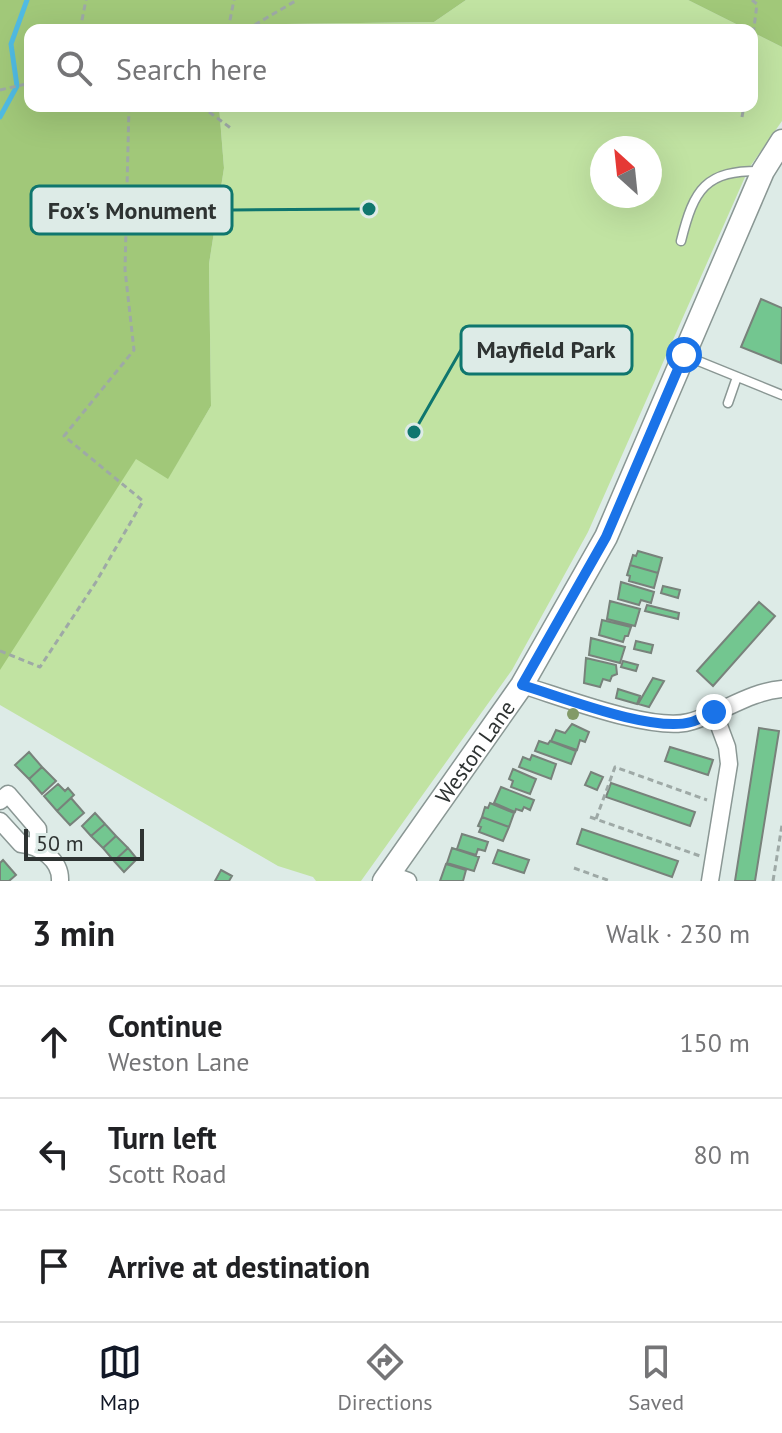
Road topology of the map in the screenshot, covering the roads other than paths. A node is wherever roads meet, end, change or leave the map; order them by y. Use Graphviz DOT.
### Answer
graph roads {
  1 [pos="782,141"];
  2 [pos="763,171"];
  3 [pos="681,241"];
  4 [pos="684,355"];
  5 [pos="737,377"];
  6 [pos="782,395"];
  7 [pos="728,403"];
  8 [pos="522,685"];
  9 [pos="782,689"];
  10 [pos="714,712"];
  11 [pos="0,801"];
  12 [pos="0,821"];
  13 [pos="38,846"];
  14 [pos="393,879"];
  15 [pos="60,881"];
  16 [pos="710,881"];
  1 -- 2 [label="street, Weston Lane"];
  2 -- 3 [label="lane"];
  2 -- 4 [label="street, Weston Lane"];
  4 -- 5 [label="lane"];
  4 -- 8 [label="street, Weston Lane"];
  5 -- 6 [label="lane"];
  5 -- 7 [label="lane"];
  8 -- 10 [label="street"];
  8 -- 14 [label="street, Weston Lane"];
  9 -- 10 [label="street"];
  10 -- 16 [label="street"];
  11 -- 13 [label="street"];
  12 -- 13 [label="street"];
  13 -- 15 [label="street"];
}
